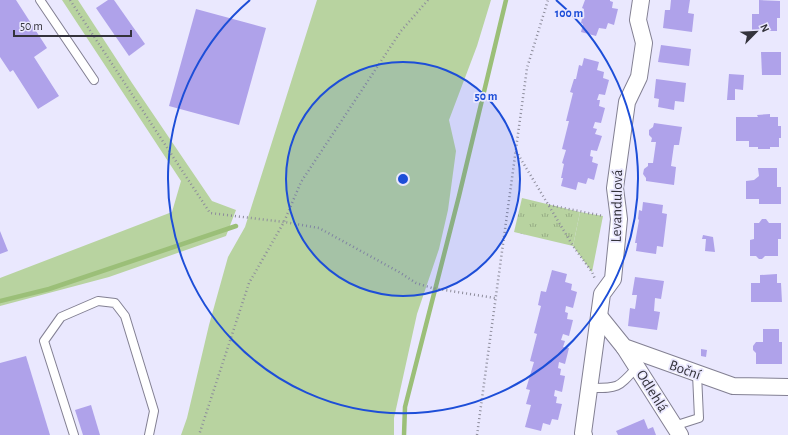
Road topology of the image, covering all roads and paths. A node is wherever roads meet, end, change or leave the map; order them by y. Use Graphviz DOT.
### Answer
graph roads {
  1 [pos="40,0"];
  2 [pos="70,0"];
  3 [pos="428,0"];
  4 [pos="548,0"];
  5 [pos="641,0"];
  6 [pos="94,80"];
  7 [pos="516,150"];
  8 [pos="548,205"];
  9 [pos="619,219"];
  10 [pos="284,222"];
  11 [pos="602,294"];
  12 [pos="495,298"];
  13 [pos="599,316"];
  14 [pos="624,347"];
  15 [pos="637,367"];
  16 [pos="697,374"];
  17 [pos="788,387"];
  18 [pos="589,388"];
  19 [pos="677,430"];
  20 [pos="74,435"];
  21 [pos="149,435"];
  22 [pos="199,435"];
  23 [pos="477,435"];
  24 [pos="584,435"];
  1 -- 6 [label="lane"];
  2 -- 10 [label="path"];
  3 -- 10 [label="path"];
  4 -- 7 [label="path"];
  5 -- 9 [label="street, Levandulová"];
  7 -- 8 [label="path"];
  7 -- 12 [label="path"];
  8 -- 9 [label="path"];
  8 -- 11 [label="path"];
  9 -- 11 [label="street, Levandulová"];
  10 -- 12 [label="path"];
  10 -- 22 [label="path"];
  11 -- 13 [label="street, Levandulová"];
  12 -- 23 [label="path"];
  13 -- 14 [label="street"];
  13 -- 18 [label="street, Levandulová"];
  14 -- 15 [label="street, Odlehlá"];
  14 -- 16 [label="street, Boční"];
  15 -- 18 [label="lane"];
  15 -- 19 [label="street, Odlehlá"];
  16 -- 17 [label="street, Boční"];
  16 -- 19 [label="lane"];
  18 -- 24 [label="street, Levandulová"];
  20 -- 21 [label="lane"];
}
